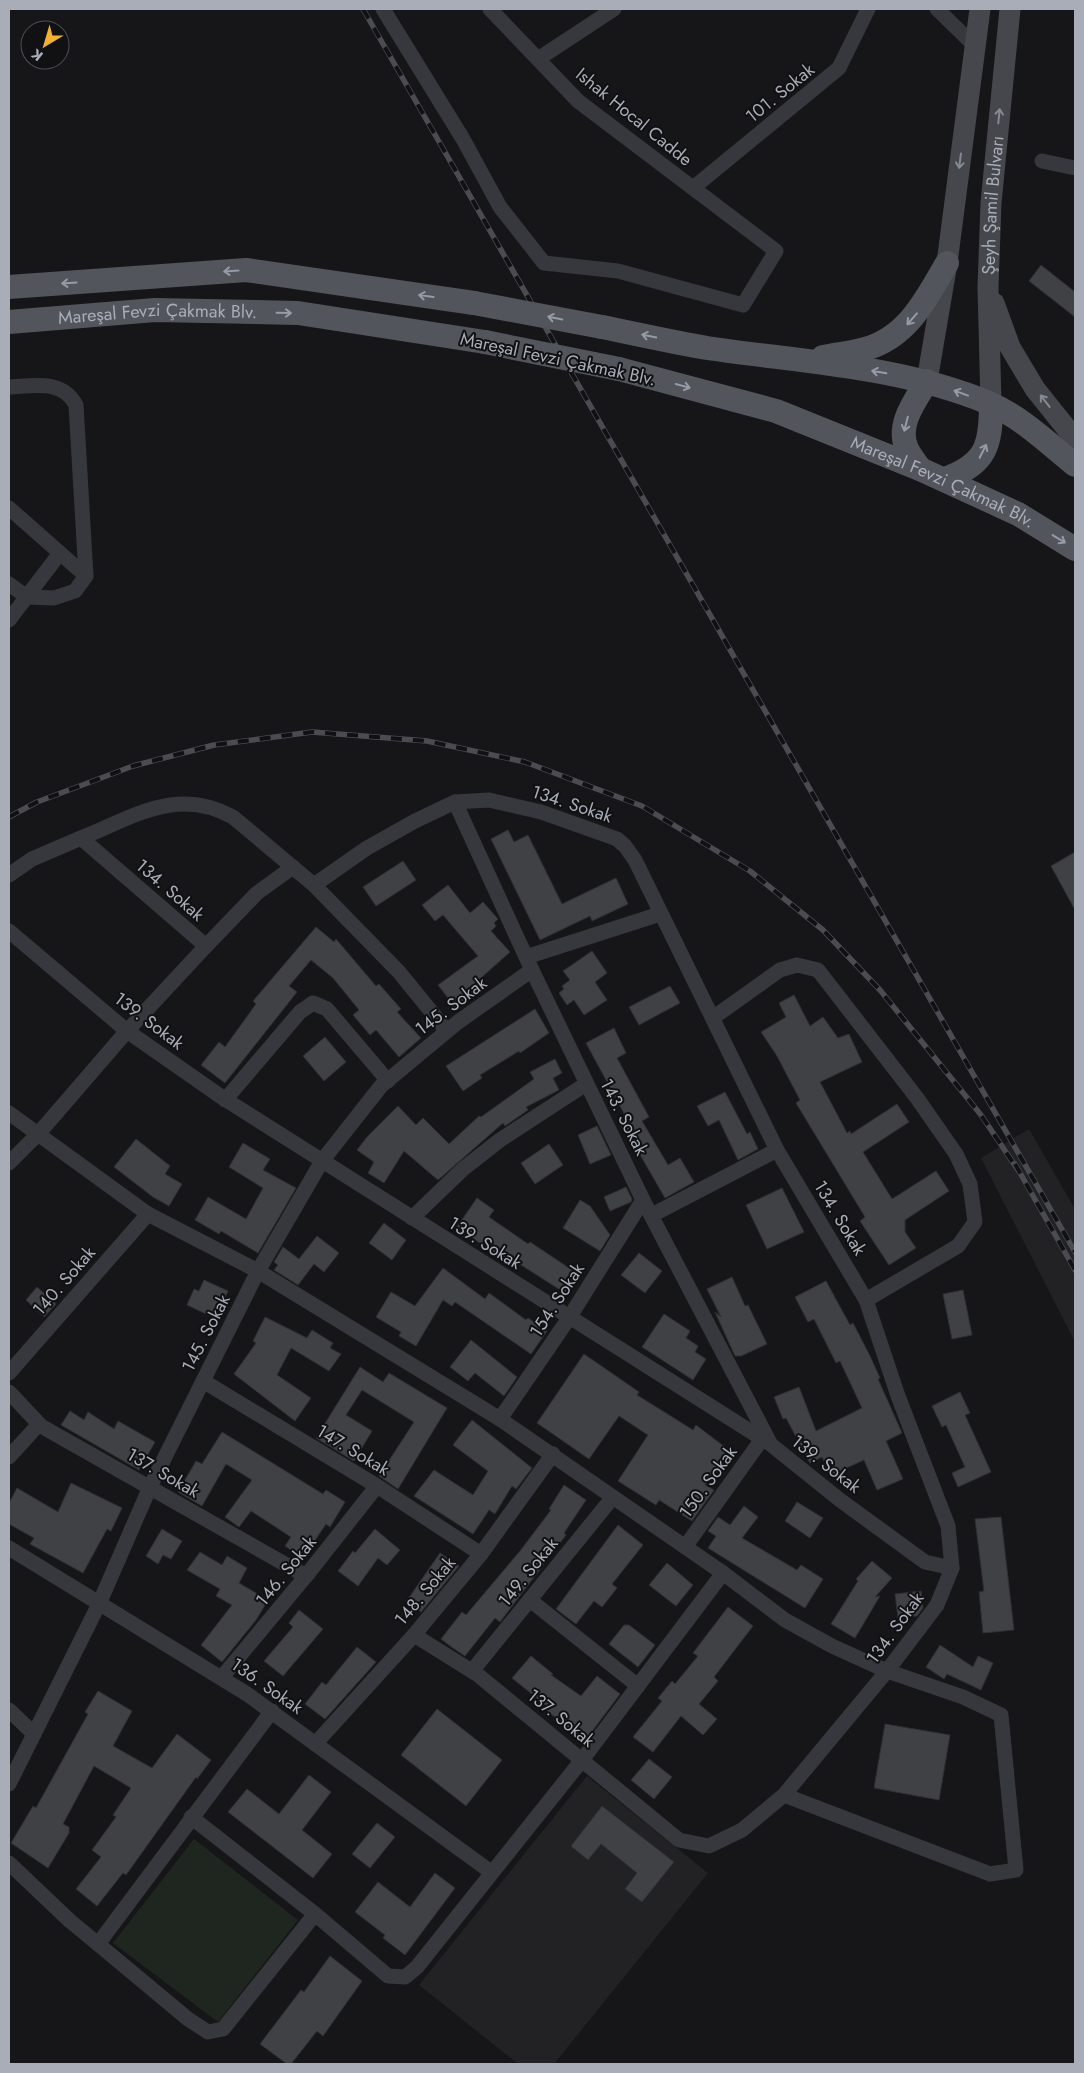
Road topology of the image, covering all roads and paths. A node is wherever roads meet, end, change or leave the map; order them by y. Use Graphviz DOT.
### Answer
graph roads {
  1 [pos="384,9"];
  2 [pos="490,9"];
  3 [pos="614,9"];
  4 [pos="868,9"];
  5 [pos="937,9"];
  6 [pos="980,9"];
  7 [pos="1010,9"];
  8 [pos="975,46"];
  9 [pos="538,59"];
  10 [pos="1042,161"];
  11 [pos="1075,168"];
  12 [pos="693,188"];
  13 [pos="947,263"];
  14 [pos="9,287"];
  15 [pos="988,287"];
  16 [pos="9,322"];
  17 [pos="808,359"];
  18 [pos="927,381"];
  19 [pos="9,388"];
  20 [pos="991,404"];
  21 [pos="1075,439"];
  22 [pos="1075,465"];
  23 [pos="920,469"];
  24 [pos="945,479"];
  25 [pos="9,508"];
  26 [pos="1075,549"];
  27 [pos="60,553"];
  28 [pos="86,576"];
  29 [pos="9,584"];
  30 [pos="27,597"];
  31 [pos="9,620"];
  32 [pos="455,802"];
  33 [pos="81,838"];
  34 [pos="293,867"];
  35 [pos="9,875"];
  36 [pos="314,885"];
  37 [pos="660,914"];
  38 [pos="9,931"];
  39 [pos="206,946"];
  40 [pos="529,963"];
  41 [pos="714,1017"];
  42 [pos="127,1031"];
  43 [pos="447,1031"];
  44 [pos="388,1080"];
  45 [pos="586,1084"];
  46 [pos="225,1100"];
  47 [pos="9,1113"];
  48 [pos="39,1133"];
  49 [pos="777,1150"];
  50 [pos="322,1161"];
  51 [pos="9,1163"];
  52 [pos="643,1200"];
  53 [pos="148,1214"];
  54 [pos="652,1215"];
  55 [pos="412,1218"];
  56 [pos="258,1271"];
  57 [pos="866,1300"];
  58 [pos="569,1318"];
  59 [pos="9,1373"];
  60 [pos="202,1381"];
  61 [pos="9,1392"];
  62 [pos="500,1419"];
  63 [pos="39,1424"];
  64 [pos="766,1441"];
  65 [pos="553,1454"];
  66 [pos="9,1457"];
  67 [pos="377,1486"];
  68 [pos="150,1487"];
  69 [pos="613,1497"];
  70 [pos="685,1547"];
  71 [pos="9,1548"];
  72 [pos="481,1554"];
  73 [pos="952,1568"];
  74 [pos="723,1573"];
  75 [pos="306,1576"];
  76 [pos="530,1600"];
  77 [pos="99,1604"];
  78 [pos="414,1635"];
  79 [pos="472,1671"];
  80 [pos="887,1671"];
  81 [pos="222,1677"];
  82 [pos="638,1686"];
  83 [pos="9,1710"];
  84 [pos="272,1712"];
  85 [pos="34,1734"];
  86 [pos="315,1744"];
  87 [pos="582,1760"];
  88 [pos="9,1784"];
  89 [pos="784,1795"];
  90 [pos="191,1817"];
  91 [pos="679,1840"];
  92 [pos="9,1863"];
  93 [pos="491,1872"];
  94 [pos="315,1914"];
  95 [pos="98,1944"];
  1 -- 12 [label="street, Ishak Hocal Cadde"];
  2 -- 9 [label="street, Ishak Hocal Cadde"];
  3 -- 9 [label="street"];
  4 -- 12 [label="street, 101. Sokak"];
  5 -- 8 [label="street"];
  6 -- 8 [label="main road, Şeyh Şamil Bulvarı"];
  15 -- 7 [label="main road, Şeyh Şamil Bulvarı, one-way"];
  8 -- 13 [label="main road, Şeyh Şamil Bulvarı, one-way"];
  9 -- 12 [label="street, Ishak Hocal Cadde"];
  10 -- 11 [label="street"];
  13 -- 17 [label="main road, one-way"];
  13 -- 18 [label="main road, Şeyh Şamil Bulvarı"];
  17 -- 14 [label="main road, Mareşal Fevzi Çakmak Blv., one-way, bridge"];
  15 -- 20 [label="main road, Şeyh Şamil Bulvarı"];
  21 -- 15 [label="main road, one-way"];
  16 -- 23 [label="main road, Mareşal Fevzi Çakmak Blv., one-way, bridge"];
  18 -- 17 [label="main road, Mareşal Fevzi Çakmak Blv., one-way"];
  20 -- 18 [label="main road, Mareşal Fevzi Çakmak Blv., one-way"];
  18 -- 23 [label="main road, one-way"];
  19 -- 28 [label="street"];
  20 -- 22 [label="main road, Mareşal Fevzi Çakmak Blv."];
  24 -- 20 [label="main road, one-way"];
  23 -- 24 [label="main road, Mareşal Fevzi Çakmak Blv."];
  24 -- 26 [label="main road, Mareşal Fevzi Çakmak Blv., one-way"];
  25 -- 27 [label="street"];
  27 -- 28 [label="street"];
  27 -- 30 [label="street"];
  28 -- 30 [label="street"];
  29 -- 30 [label="street"];
  30 -- 31 [label="street"];
  32 -- 36 [label="street, 134. Sokak"];
  32 -- 37 [label="street, 134. Sokak"];
  32 -- 40 [label="street, 143. Sokak"];
  33 -- 34 [label="street"];
  33 -- 35 [label="street"];
  33 -- 39 [label="street, 134. Sokak"];
  34 -- 36 [label="street"];
  34 -- 39 [label="street, 134. Sokak"];
  36 -- 43 [label="street"];
  37 -- 40 [label="street, 145. Sokak"];
  37 -- 41 [label="street, 134. Sokak"];
  38 -- 42 [label="street, 139. Sokak"];
  39 -- 42 [label="street"];
  40 -- 43 [label="street, 145. Sokak"];
  40 -- 45 [label="street, 143. Sokak"];
  41 -- 49 [label="street, 134. Sokak"];
  41 -- 57 [label="street"];
  42 -- 46 [label="street, 139. Sokak"];
  42 -- 48 [label="street"];
  43 -- 44 [label="street, 145. Sokak"];
  44 -- 46 [label="street"];
  44 -- 50 [label="street, 145. Sokak"];
  45 -- 52 [label="street, 143. Sokak"];
  45 -- 55 [label="street"];
  46 -- 50 [label="street, 139. Sokak"];
  47 -- 48 [label="street"];
  48 -- 51 [label="street"];
  48 -- 53 [label="street"];
  49 -- 54 [label="street"];
  49 -- 57 [label="street, 134. Sokak"];
  50 -- 55 [label="street, 139. Sokak"];
  50 -- 56 [label="street, 145. Sokak"];
  52 -- 54 [label="street, 143. Sokak"];
  52 -- 58 [label="street, 154. Sokak"];
  53 -- 56 [label="street"];
  53 -- 59 [label="street, 140. Sokak"];
  54 -- 64 [label="street, 143. Sokak"];
  55 -- 58 [label="street, 139. Sokak"];
  56 -- 60 [label="street, 145. Sokak"];
  56 -- 62 [label="street"];
  57 -- 73 [label="street, 134. Sokak"];
  58 -- 62 [label="street, 154. Sokak"];
  58 -- 64 [label="street, 139. Sokak"];
  60 -- 67 [label="street, 147. Sokak"];
  60 -- 68 [label="street, 145. Sokak"];
  61 -- 63 [label="street, 137. Sokak"];
  62 -- 65 [label="street"];
  63 -- 66 [label="street"];
  63 -- 68 [label="street, 137. Sokak"];
  64 -- 70 [label="street, 150. Sokak"];
  64 -- 73 [label="street, 139. Sokak"];
  65 -- 69 [label="street"];
  65 -- 72 [label="street, 148. Sokak"];
  67 -- 72 [label="street, 147. Sokak"];
  67 -- 75 [label="street, 146. Sokak"];
  68 -- 75 [label="street, 137. Sokak"];
  68 -- 77 [label="street, 145. Sokak"];
  69 -- 70 [label="street"];
  69 -- 76 [label="street, 149. Sokak"];
  70 -- 74 [label="street"];
  71 -- 77 [label="street, 136. Sokak"];
  72 -- 78 [label="street, 148. Sokak"];
  73 -- 80 [label="street, 134. Sokak"];
  74 -- 80 [label="street"];
  74 -- 82 [label="street"];
  75 -- 81 [label="street, 146. Sokak"];
  76 -- 79 [label="street, 149. Sokak"];
  76 -- 82 [label="street"];
  77 -- 81 [label="street, 136. Sokak"];
  77 -- 85 [label="street, 145. Sokak"];
  78 -- 79 [label="street, 137. Sokak"];
  78 -- 86 [label="street, 148. Sokak"];
  79 -- 87 [label="street, 137. Sokak"];
  80 -- 89 [label="street, 134. Sokak"];
  80 -- 89 [label="street"];
  81 -- 84 [label="street, 136. Sokak"];
  82 -- 87 [label="street"];
  83 -- 85 [label="street"];
  84 -- 86 [label="street, 136. Sokak"];
  84 -- 90 [label="street"];
  85 -- 88 [label="street, 145. Sokak"];
  86 -- 93 [label="street, 136. Sokak"];
  87 -- 91 [label="street, 137. Sokak"];
  87 -- 93 [label="street"];
  89 -- 91 [label="street, 134. Sokak"];
  90 -- 94 [label="street"];
  90 -- 95 [label="street"];
  92 -- 95 [label="street"];
  93 -- 94 [label="street"];
  94 -- 95 [label="street"];
}
